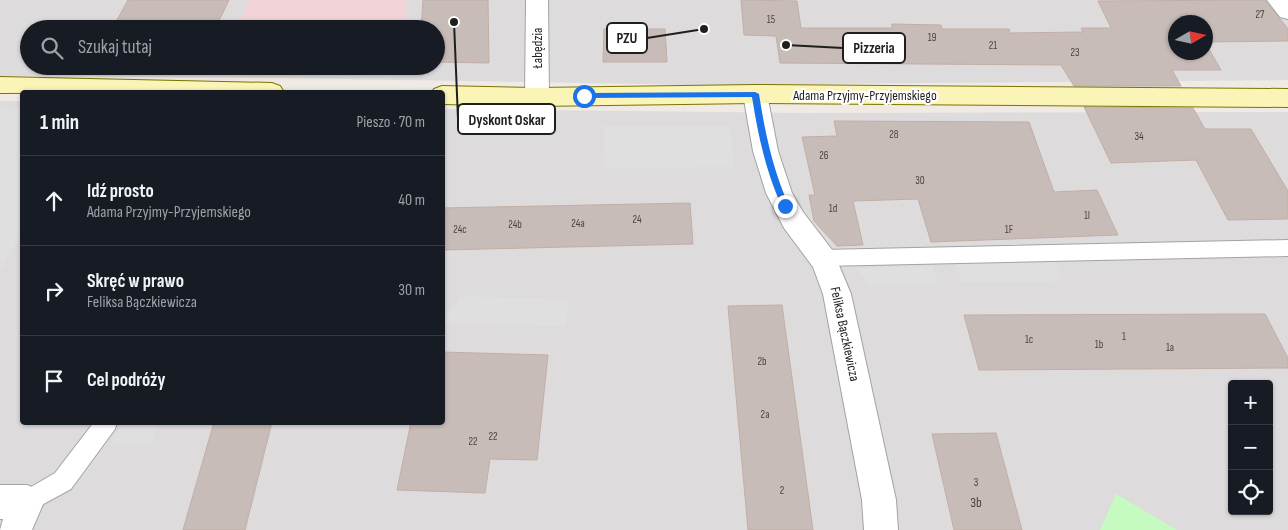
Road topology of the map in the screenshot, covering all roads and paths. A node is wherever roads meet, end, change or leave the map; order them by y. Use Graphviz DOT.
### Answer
graph roads {
  1 [pos="537,0"];
  2 [pos="1278,0"];
  3 [pos="1288,12"];
  4 [pos="0,85"];
  5 [pos="194,90"];
  6 [pos="755,94"];
  7 [pos="445,95"];
  8 [pos="537,96"];
  9 [pos="1288,98"];
  10 [pos="1288,248"];
  11 [pos="829,271"];
  12 [pos="105,425"];
  13 [pos="14,511"];
  14 [pos="881,530"];
  1 -- 8 [label="street, Łabędzia"];
  2 -- 3 [label="street"];
  4 -- 5 [label="street"];
  6 -- 8 [label="street, Adama Przyjmy-Przyjemskiego"];
  6 -- 9 [label="street, Adama Przyjmy-Przyjemskiego"];
  6 -- 11 [label="street, Feliksa Bączkiewicza"];
  7 -- 8 [label="street, Adama Przyjmy-Przyjemskiego"];
  10 -- 11 [label="lane"];
  11 -- 14 [label="street, Feliksa Bączkiewicza"];
  12 -- 13 [label="lane"];
}
